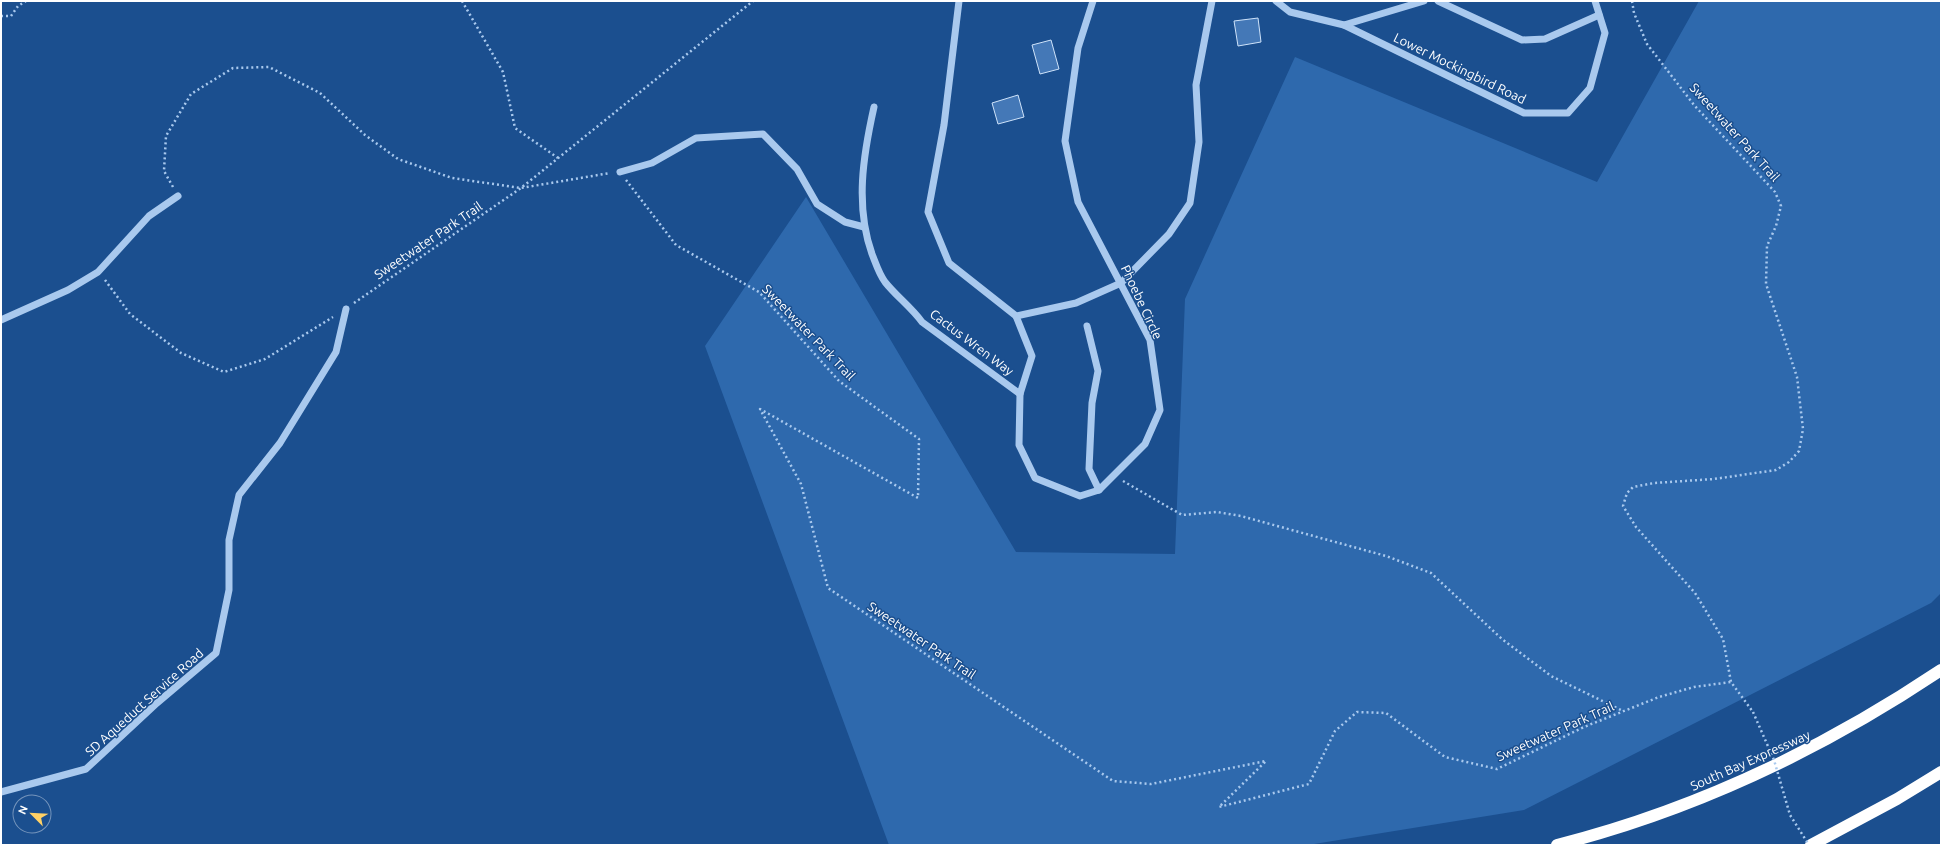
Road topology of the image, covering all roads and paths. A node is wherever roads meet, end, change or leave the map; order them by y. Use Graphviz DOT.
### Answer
graph roads {
  1 [pos="26,1"];
  2 [pos="462,1"];
  3 [pos="753,1"];
  4 [pos="959,1"];
  5 [pos="1093,1"];
  6 [pos="1212,1"];
  7 [pos="1276,1"];
  8 [pos="1424,1"];
  9 [pos="1438,1"];
  10 [pos="1595,1"];
  11 [pos="1632,1"];
  12 [pos="1600,15"];
  13 [pos="1,16"];
  14 [pos="1344,25"];
  15 [pos="874,107"];
  16 [pos="558,158"];
  17 [pos="620,172"];
  18 [pos="521,188"];
  19 [pos="178,196"];
  20 [pos="864,226"];
  21 [pos="98,272"];
  22 [pos="1121,283"];
  23 [pos="346,309"];
  24 [pos="1016,316"];
  25 [pos="1,320"];
  26 [pos="1087,326"];
  27 [pos="1020,394"];
  28 [pos="1115,476"];
  29 [pos="1099,490"];
  30 [pos="1941,670"];
  31 [pos="1731,682"];
  32 [pos="1623,711"];
  33 [pos="1941,772"];
  34 [pos="1,792"];
  35 [pos="1557,845"];
  36 [pos="1810,845"];
  1 -- 13 [label="path"];
  2 -- 16 [label="path"];
  3 -- 16 [label="path"];
  4 -- 24 [label="lane, Phoebe Circle"];
  5 -- 22 [label="lane, Phoebe Circle"];
  6 -- 22 [label="lane"];
  7 -- 14 [label="lane, Lower Mockingbird Road"];
  8 -- 14 [label="lane"];
  9 -- 12 [label="lane"];
  10 -- 12 [label="lane, Lower Mockingbird Road"];
  11 -- 31 [label="path, Sweetwater Park Trail"];
  12 -- 14 [label="lane, Lower Mockingbird Road"];
  15 -- 20 [label="lane, Cactus Wren Way"];
  16 -- 18 [label="path"];
  17 -- 18 [label="path, Sweetwater Park Trail"];
  17 -- 20 [label="lane"];
  17 -- 32 [label="path, Sweetwater Park Trail"];
  18 -- 19 [label="path, Sweetwater Park Trail"];
  18 -- 23 [label="path, Sweetwater Park Trail"];
  19 -- 21 [label="lane"];
  20 -- 27 [label="lane, Cactus Wren Way"];
  21 -- 23 [label="path, Sweetwater Park Trail"];
  21 -- 25 [label="lane"];
  22 -- 24 [label="lane"];
  22 -- 28 [label="lane, Phoebe Circle"];
  23 -- 34 [label="lane, SD Aqueduct Service Road"];
  24 -- 27 [label="lane, Phoebe Circle"];
  26 -- 29 [label="lane"];
  27 -- 29 [label="lane, Phoebe Circle"];
  28 -- 29 [label="lane, Phoebe Circle"];
  28 -- 32 [label="path"];
  30 -- 35 [label="highway, South Bay Expressway"];
  31 -- 32 [label="path, Sweetwater Park Trail"];
  31 -- 36 [label="path, Sweetwater Park Trail, bridge"];
  33 -- 36 [label="highway"];
}
